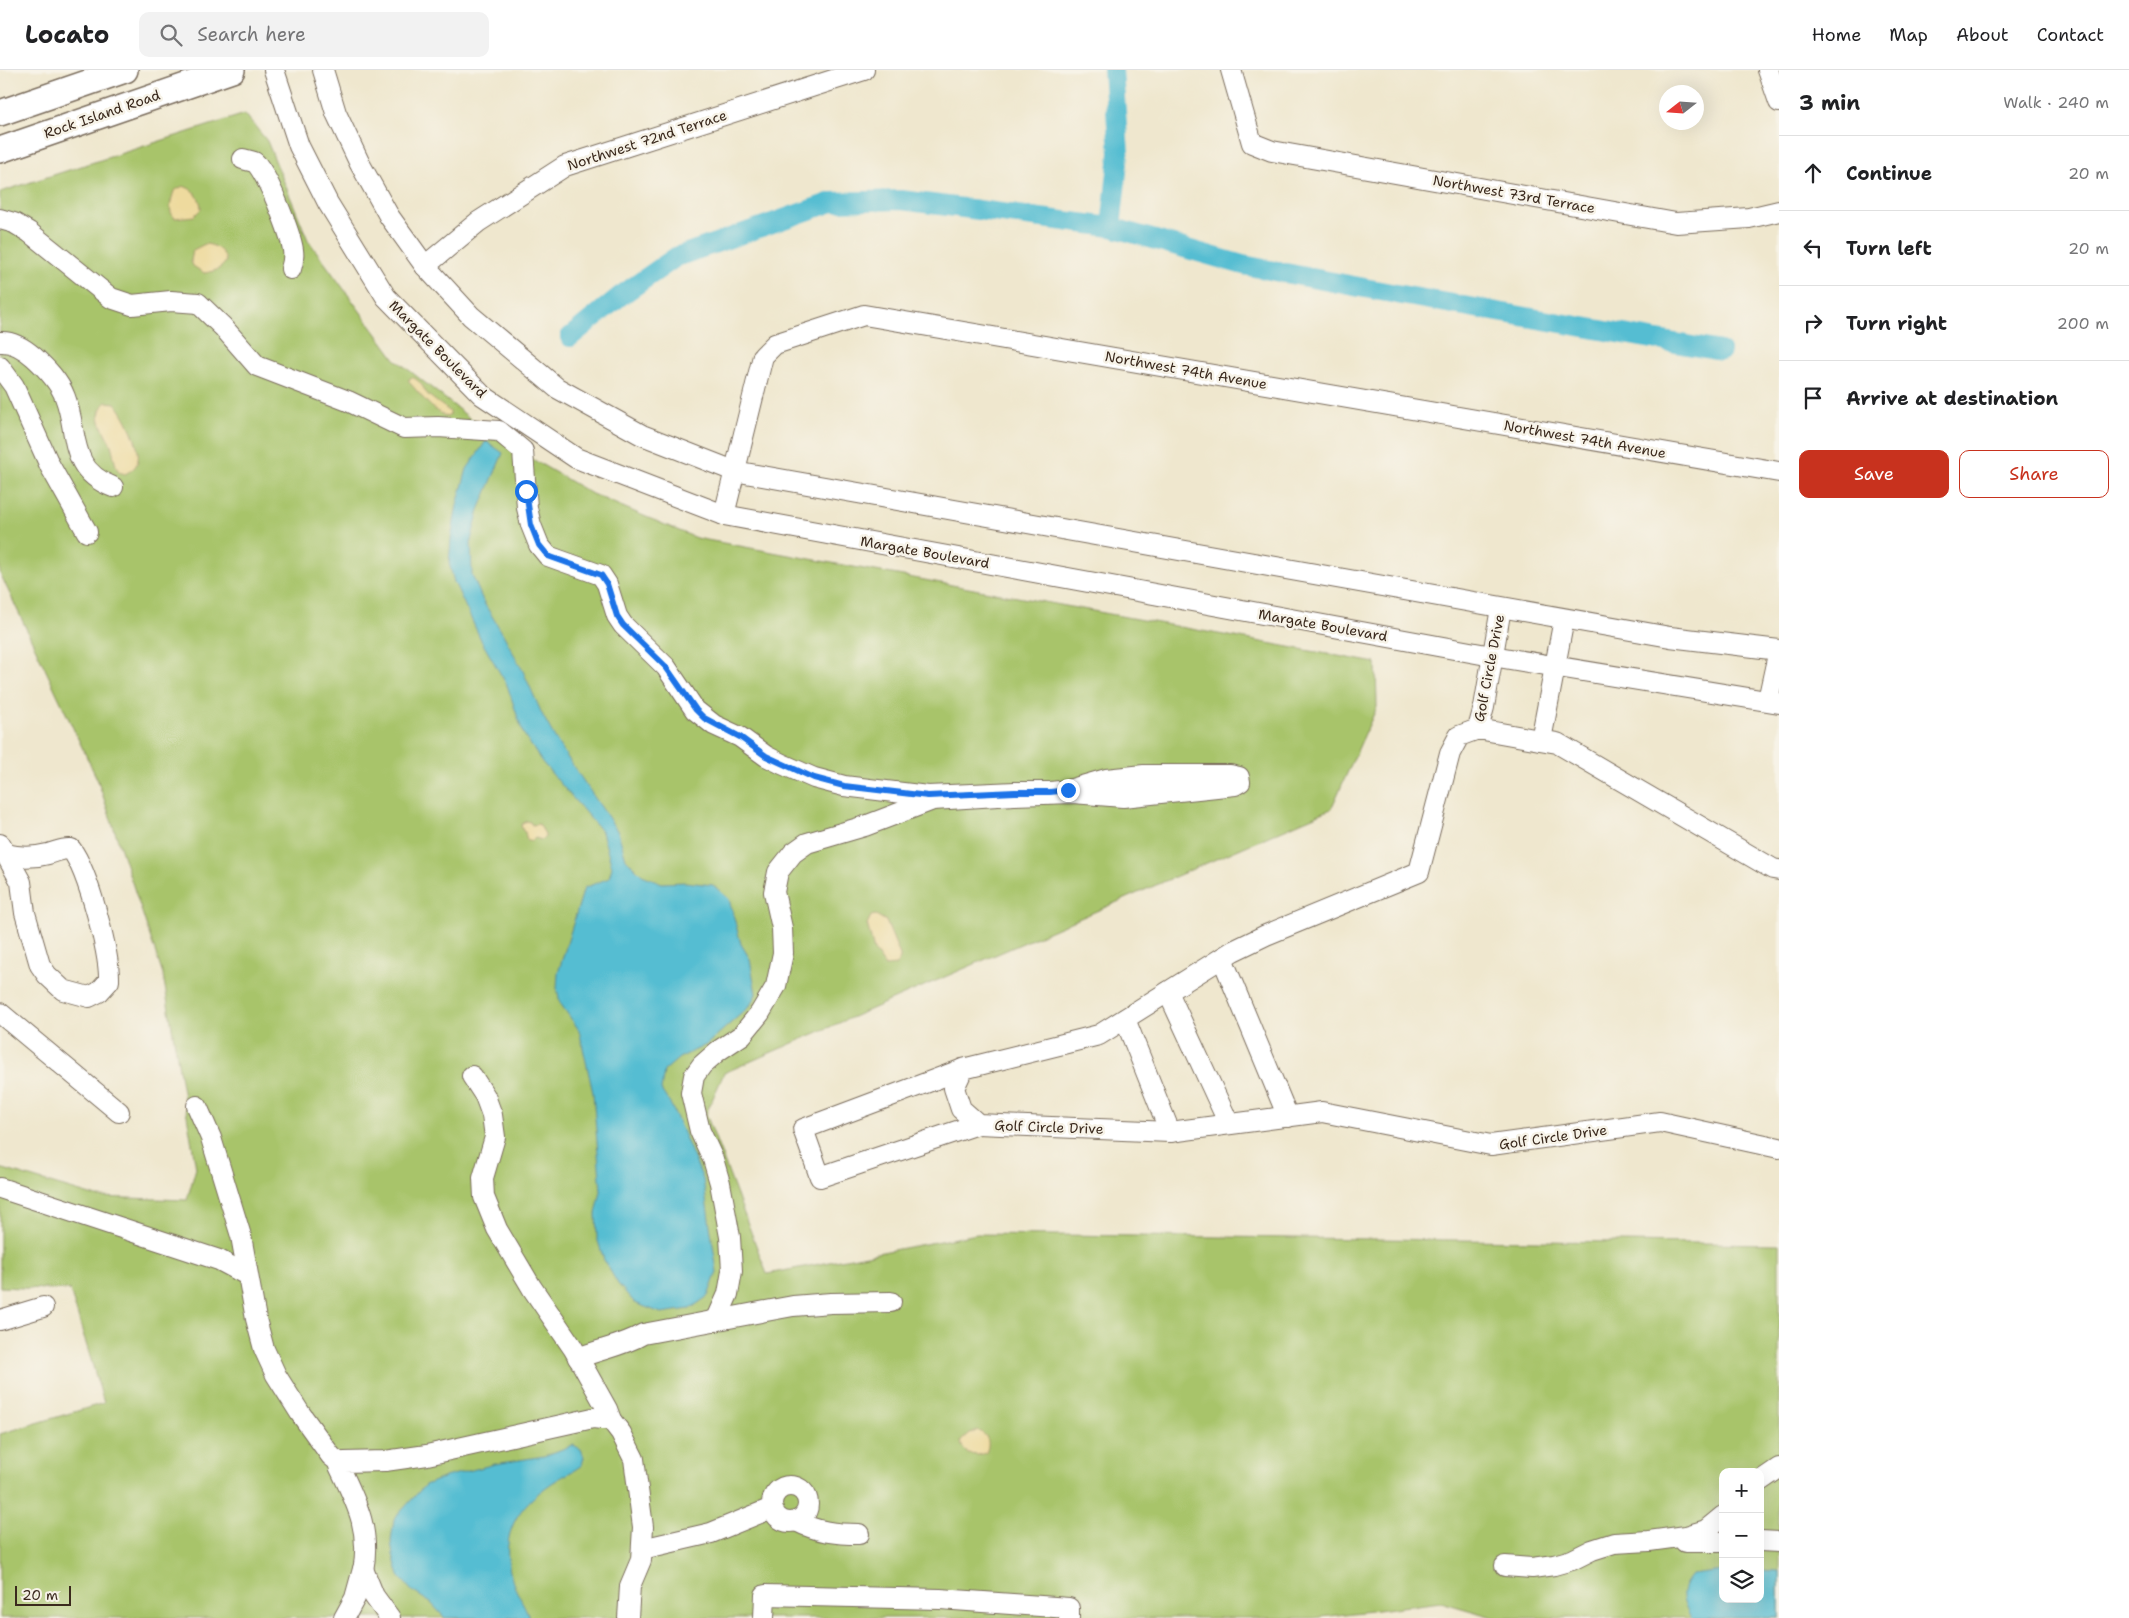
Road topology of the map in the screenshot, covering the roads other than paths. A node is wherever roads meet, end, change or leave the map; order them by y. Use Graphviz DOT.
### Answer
graph roads {
  1 [pos="125,70"];
  2 [pos="232,70"];
  3 [pos="274,70"];
  4 [pos="323,70"];
  5 [pos="864,70"];
  6 [pos="1231,70"];
  7 [pos="1768,70"];
  8 [pos="1779,102"];
  9 [pos="0,113"];
  10 [pos="0,150"];
  11 [pos="242,159"];
  12 [pos="1779,211"];
  13 [pos="0,219"];
  14 [pos="425,266"];
  15 [pos="291,269"];
  16 [pos="0,342"];
  17 [pos="0,367"];
  18 [pos="734,471"];
  19 [pos="1779,472"];
  20 [pos="113,487"];
  21 [pos="724,515"];
  22 [pos="87,532"];
  23 [pos="1500,608"];
  24 [pos="1564,619"];
  25 [pos="1779,650"];
  26 [pos="1492,656"];
  27 [pos="1554,667"];
  28 [pos="1773,701"];
  29 [pos="1478,729"];
  30 [pos="1541,740"];
  31 [pos="3,849"];
  32 [pos="1779,870"];
  33 [pos="1222,958"];
  34 [pos="1168,992"];
  35 [pos="0,1013"];
  36 [pos="1125,1019"];
  37 [pos="963,1069"];
  38 [pos="472,1076"];
  39 [pos="197,1106"];
  40 [pos="119,1112"];
  41 [pos="1288,1117"];
  42 [pos="978,1124"];
  43 [pos="1229,1124"];
  44 [pos="1170,1132"];
  45 [pos="1779,1148"];
  46 [pos="0,1188"];
  47 [pos="248,1275"];
  48 [pos="891,1302"];
  49 [pos="43,1307"];
  50 [pos="0,1320"];
  51 [pos="716,1321"];
  52 [pos="578,1358"];
  53 [pos="605,1416"];
  54 [pos="341,1464"];
  55 [pos="1779,1468"];
  56 [pos="1764,1478"];
  57 [pos="772,1508"];
  58 [pos="1719,1519"];
  59 [pos="796,1522"];
  60 [pos="859,1534"];
  61 [pos="1653,1540"];
  62 [pos="1764,1541"];
  63 [pos="1719,1542"];
  64 [pos="1779,1542"];
  65 [pos="642,1549"];
  66 [pos="1505,1566"];
  67 [pos="363,1571"];
  68 [pos="941,1609"];
  69 [pos="344,1618"];
  70 [pos="390,1618"];
  71 [pos="628,1618"];
  72 [pos="764,1618"];
  73 [pos="1069,1618"];
  1 -- 9 [label="main road"];
  2 -- 10 [label="main road, Rock Island Road"];
  3 -- 21 [label="street, Margate Boulevard"];
  4 -- 14 [label="street"];
  5 -- 14 [label="street, Northwest 72nd Terrace"];
  6 -- 12 [label="street, Northwest 73rd Terrace"];
  7 -- 8 [label="street"];
  11 -- 15 [label="street"];
  13 -- 51 [label="street"];
  14 -- 18 [label="street"];
  16 -- 20 [label="street"];
  17 -- 22 [label="street"];
  18 -- 19 [label="street, Northwest 74th Avenue"];
  18 -- 21 [label="street, Northwest 74th Avenue"];
  18 -- 23 [label="street"];
  21 -- 26 [label="street, Margate Boulevard"];
  23 -- 24 [label="street"];
  23 -- 26 [label="street, Golf Circle Drive"];
  24 -- 25 [label="street"];
  24 -- 27 [label="street"];
  25 -- 28 [label="street"];
  26 -- 27 [label="street, Margate Boulevard"];
  26 -- 29 [label="street, Golf Circle Drive"];
  27 -- 28 [label="street, Margate Boulevard"];
  27 -- 30 [label="street"];
  29 -- 30 [label="street, Golf Circle Drive"];
  29 -- 33 [label="street, Golf Circle Drive"];
  30 -- 32 [label="street, Golf Circle Drive"];
  31 -- 31 [label="street"];
  33 -- 34 [label="street, Golf Circle Drive"];
  33 -- 41 [label="street"];
  34 -- 36 [label="street, Golf Circle Drive"];
  34 -- 43 [label="street"];
  35 -- 40 [label="street"];
  36 -- 37 [label="street, Golf Circle Drive"];
  36 -- 44 [label="street"];
  37 -- 42 [label="street, Golf Circle Drive"];
  37 -- 42 [label="street"];
  38 -- 52 [label="street"];
  39 -- 47 [label="street"];
  41 -- 43 [label="street, Golf Circle Drive"];
  41 -- 45 [label="street, Golf Circle Drive"];
  42 -- 44 [label="street, Golf Circle Drive"];
  43 -- 44 [label="street, Golf Circle Drive"];
  46 -- 47 [label="street"];
  47 -- 54 [label="street"];
  48 -- 51 [label="street"];
  49 -- 50 [label="street"];
  51 -- 52 [label="street"];
  52 -- 53 [label="street"];
  53 -- 54 [label="street"];
  53 -- 65 [label="street"];
  54 -- 67 [label="street"];
  55 -- 56 [label="street"];
  57 -- 59 [label="street"];
  57 -- 59 [label="street"];
  57 -- 65 [label="street"];
  58 -- 61 [label="street"];
  59 -- 60 [label="street"];
  61 -- 63 [label="street"];
  61 -- 66 [label="street"];
  62 -- 64 [label="street"];
  65 -- 71 [label="street"];
  67 -- 69 [label="street"];
  67 -- 70 [label="street"];
  68 -- 72 [label="street"];
  68 -- 73 [label="street"];
}
